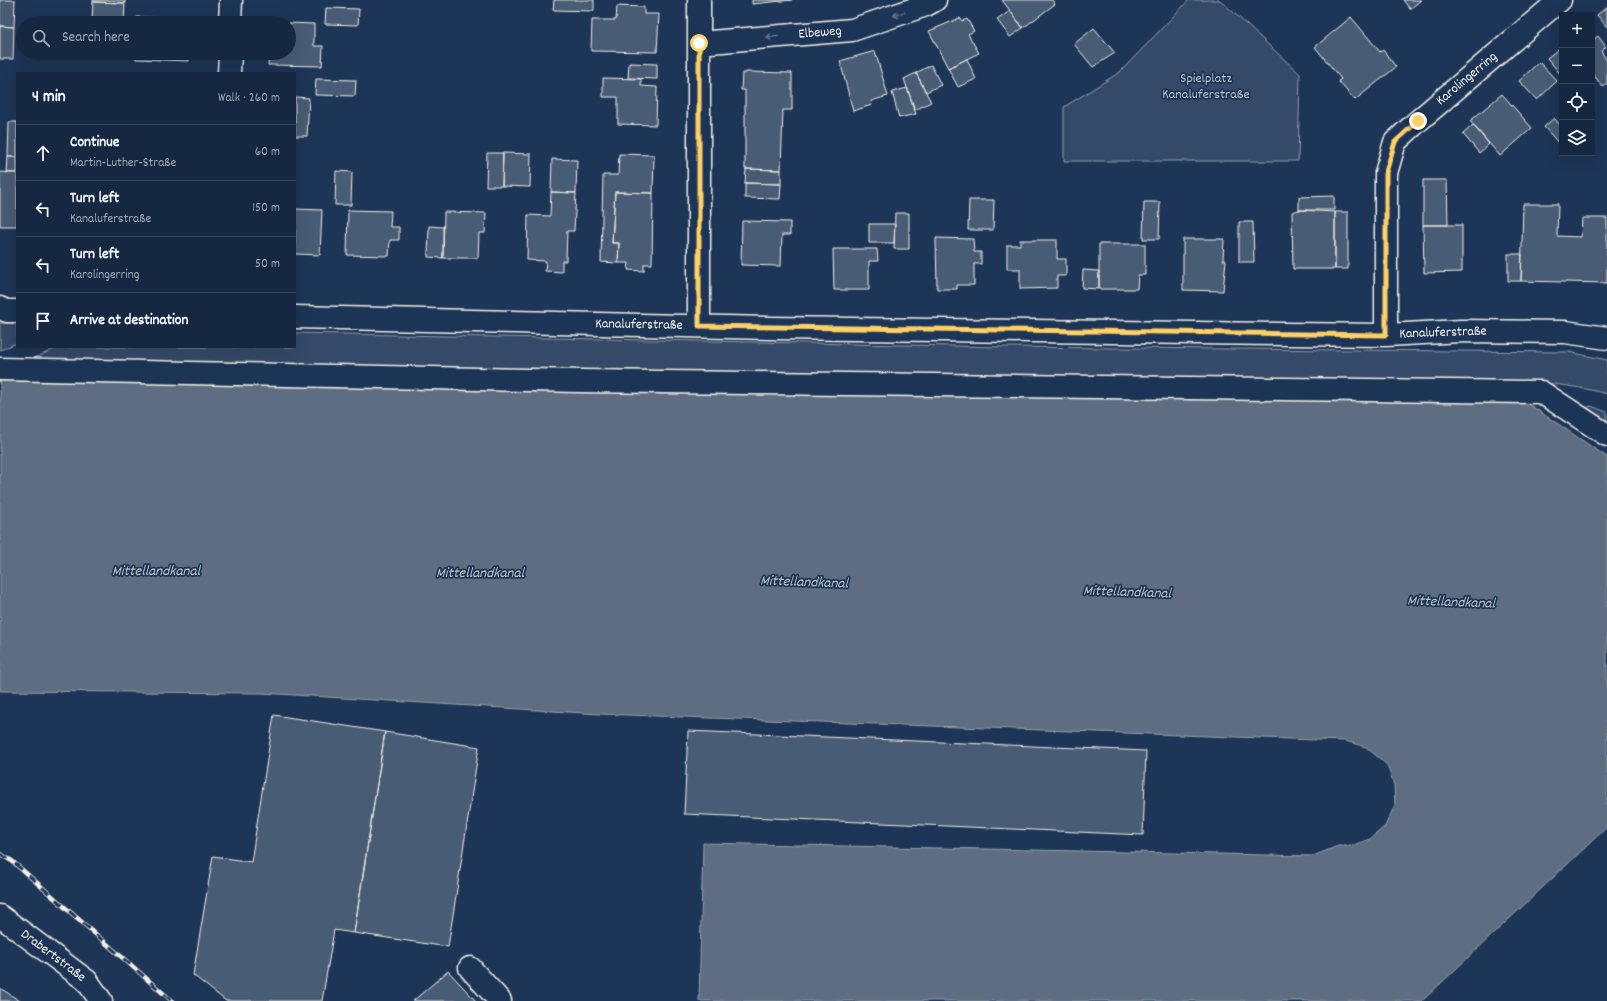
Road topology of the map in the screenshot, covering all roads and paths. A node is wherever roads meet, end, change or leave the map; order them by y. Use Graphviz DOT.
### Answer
graph roads {
  1 [pos="231,0"];
  2 [pos="699,0"];
  3 [pos="935,0"];
  4 [pos="1560,0"];
  5 [pos="230,16"];
  6 [pos="699,43"];
  7 [pos="230,60"];
  8 [pos="229,72"];
  9 [pos="296,317"];
  10 [pos="699,326"];
  11 [pos="1386,335"];
  12 [pos="1607,338"];
  13 [pos="0,369"];
  14 [pos="1607,435"];
  15 [pos="0,916"];
  16 [pos="470,968"];
  17 [pos="101,1001"];
  18 [pos="500,1001"];
  1 -- 5 [label="street"];
  2 -- 6 [label="street"];
  3 -- 6 [label="street, Elbeweg, one-way"];
  4 -- 11 [label="street, Karolingerring"];
  6 -- 10 [label="street"];
  7 -- 8 [label="street"];
  9 -- 10 [label="street, Kanaluferstraße"];
  10 -- 11 [label="street, Kanaluferstraße"];
  11 -- 12 [label="street, Kanaluferstraße"];
  13 -- 14 [label="street"];
  15 -- 17 [label="street, Drabertstraße"];
  16 -- 18 [label="street"];
}
